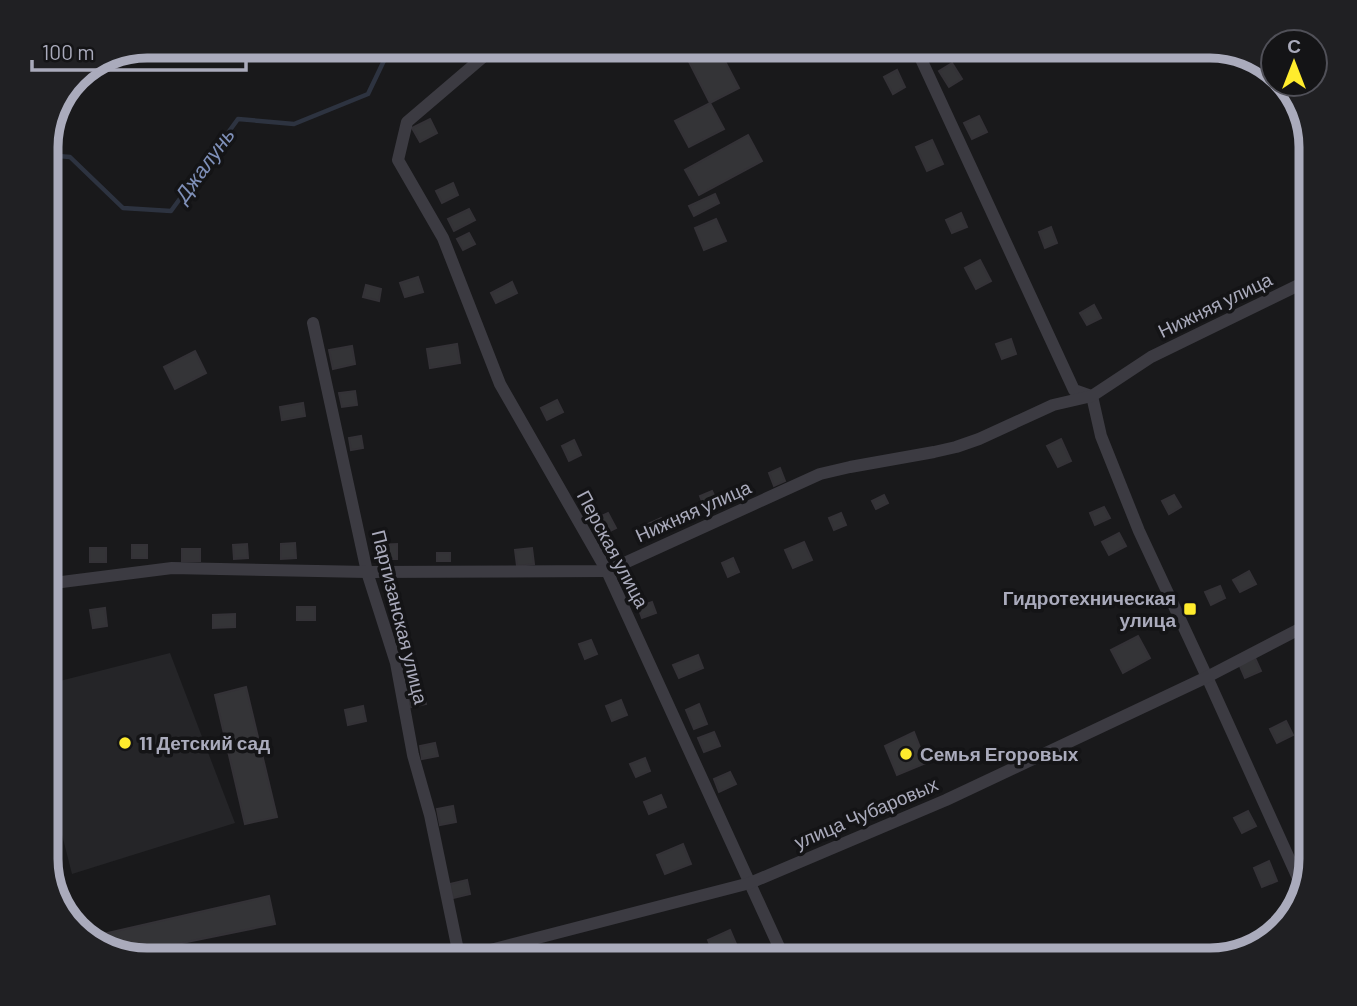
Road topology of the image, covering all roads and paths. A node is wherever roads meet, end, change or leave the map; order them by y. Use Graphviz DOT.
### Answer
graph roads {
  1 [pos="482,58"];
  2 [pos="921,58"];
  3 [pos="1299,285"];
  4 [pos="313,323"];
  5 [pos="1092,396"];
  6 [pos="607,571"];
  7 [pos="367,572"];
  8 [pos="58,582"];
  9 [pos="1299,629"];
  10 [pos="1207,677"];
  11 [pos="1298,878"];
  12 [pos="750,883"];
  13 [pos="455,948"];
  14 [pos="503,948"];
  15 [pos="779,948"];
  1 -- 6 [label="street, Перская улица"];
  2 -- 5 [label="street"];
  3 -- 5 [label="street, Нижняя улица"];
  4 -- 7 [label="street, Партизанская улица"];
  5 -- 6 [label="street, Нижняя улица"];
  5 -- 10 [label="street"];
  6 -- 7 [label="street, Нижняя улица"];
  6 -- 12 [label="street, Перская улица"];
  7 -- 8 [label="street, Нижняя улица"];
  7 -- 13 [label="street, Партизанская улица"];
  9 -- 10 [label="street, улица Чубаровых"];
  10 -- 11 [label="street"];
  10 -- 12 [label="street, улица Чубаровых"];
  12 -- 14 [label="street, улица Чубаровых"];
  12 -- 15 [label="street, Перская улица"];
}
